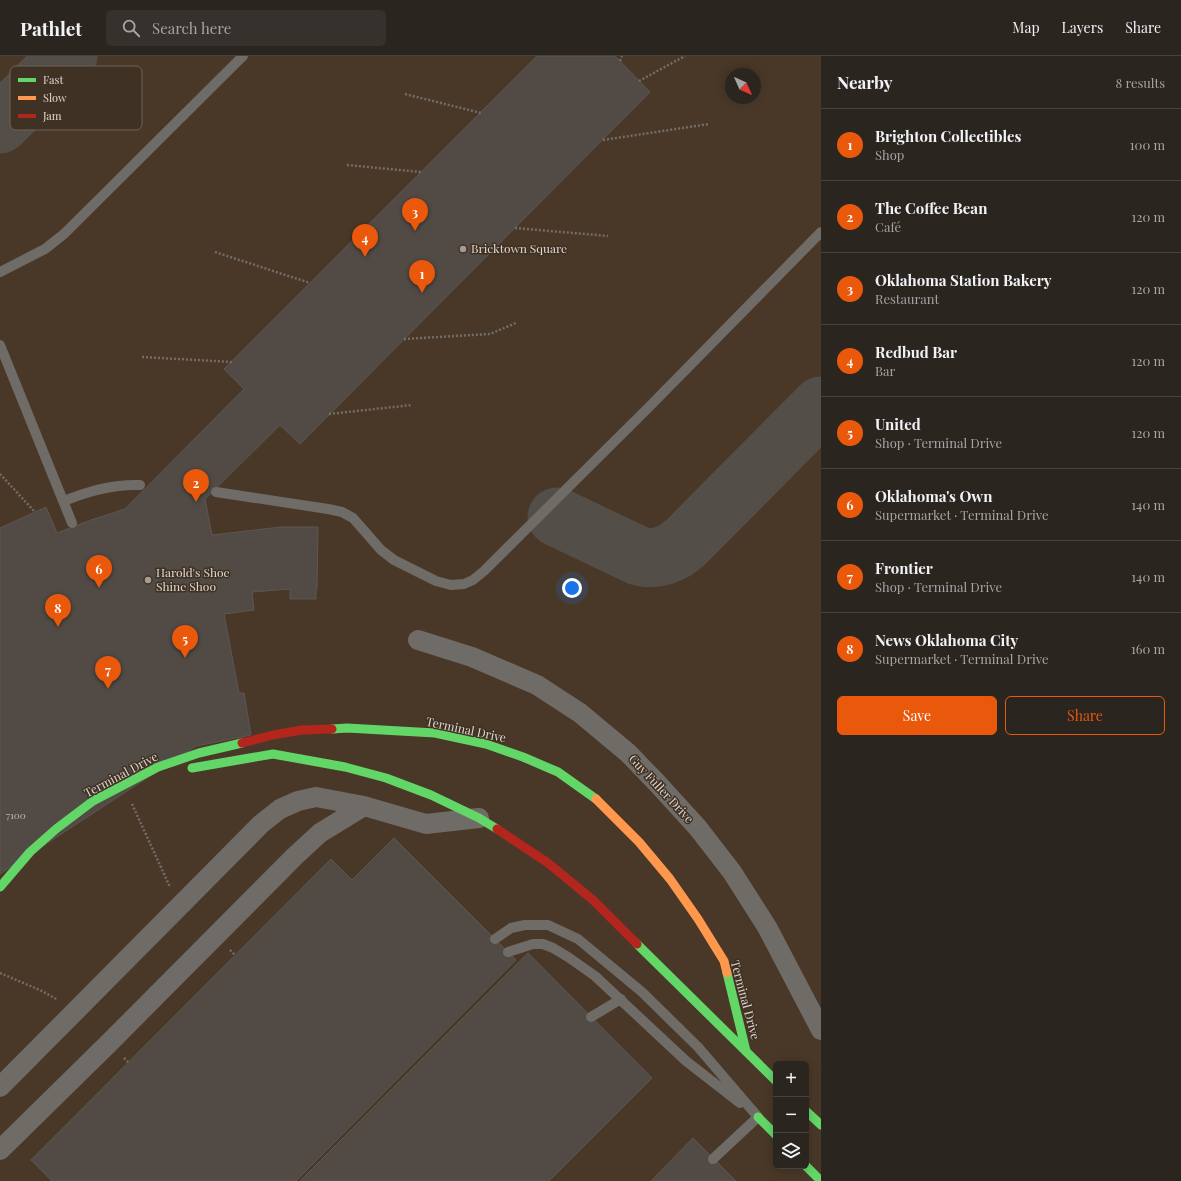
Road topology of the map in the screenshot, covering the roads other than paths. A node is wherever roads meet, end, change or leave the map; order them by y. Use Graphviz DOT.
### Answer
graph roads {
  1 [pos="243,56"];
  2 [pos="821,232"];
  3 [pos="0,272"];
  4 [pos="0,345"];
  5 [pos="140,485"];
  6 [pos="216,492"];
  7 [pos="64,501"];
  8 [pos="72,523"];
  9 [pos="418,640"];
  10 [pos="179,771"];
  11 [pos="127,794"];
  12 [pos="364,806"];
  13 [pos="479,818"];
  14 [pos="0,887"];
  15 [pos="2,896"];
  16 [pos="495,939"];
  17 [pos="508,952"];
  18 [pos="621,999"];
  19 [pos="591,1017"];
  20 [pos="821,1030"];
  21 [pos="746,1051"];
  22 [pos="773,1078"];
  23 [pos="0,1087"];
  24 [pos="809,1113"];
  25 [pos="758,1117"];
  26 [pos="821,1125"];
  27 [pos="774,1133"];
  28 [pos="0,1150"];
  29 [pos="713,1158"];
  30 [pos="809,1169"];
  31 [pos="821,1181"];
  1 -- 3 [label="lane"];
  2 -- 6 [label="lane"];
  4 -- 7 [label="lane"];
  5 -- 7 [label="lane"];
  7 -- 8 [label="lane"];
  9 -- 20 [label="street, Guy Fuller Drive"];
  10 -- 13 [label="main road"];
  11 -- 15 [label="main road"];
  12 -- 13 [label="street"];
  12 -- 23 [label="street"];
  12 -- 28 [label="street"];
  13 -- 21 [label="main road"];
  14 -- 21 [label="main road, Terminal Drive"];
  16 -- 25 [label="lane"];
  17 -- 18 [label="lane"];
  18 -- 19 [label="lane"];
  18 -- 25 [label="lane"];
  21 -- 22 [label="main road, Terminal Drive"];
  24 -- 26 [label="main road"];
  25 -- 27 [label="main road"];
  25 -- 29 [label="lane"];
  30 -- 31 [label="main road"];
}
